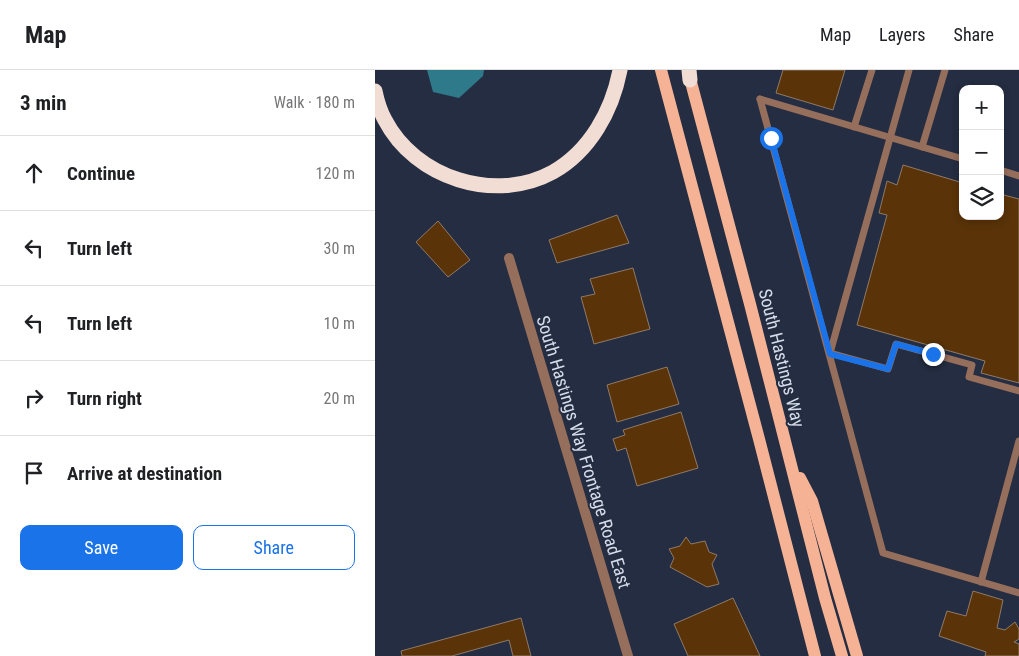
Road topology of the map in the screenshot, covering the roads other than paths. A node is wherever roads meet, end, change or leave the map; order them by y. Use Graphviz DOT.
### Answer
graph roads {
  1 [pos="620,70"];
  2 [pos="661,70"];
  3 [pos="872,70"];
  4 [pos="909,70"];
  5 [pos="945,70"];
  6 [pos="689,73"];
  7 [pos="375,91"];
  8 [pos="855,127"];
  9 [pos="890,138"];
  10 [pos="922,147"];
  11 [pos="959,158"];
  12 [pos="1004,171"];
  13 [pos="1019,176"];
  14 [pos="509,258"];
  15 [pos="830,354"];
  16 [pos="1019,391"];
  17 [pos="1019,441"];
  18 [pos="789,454"];
  19 [pos="981,582"];
  20 [pos="1019,593"];
  21 [pos="629,656"];
  22 [pos="815,656"];
  23 [pos="842,656"];
  24 [pos="857,656"];
  1 -- 7 [label="highway"];
  2 -- 22 [label="main road"];
  3 -- 8 [label="lane"];
  4 -- 9 [label="lane"];
  5 -- 10 [label="lane"];
  6 -- 18 [label="main road, South Hastings Way"];
  8 -- 9 [label="lane"];
  8 -- 15 [label="lane"];
  9 -- 10 [label="lane"];
  9 -- 15 [label="lane"];
  10 -- 11 [label="lane"];
  12 -- 13 [label="lane"];
  14 -- 21 [label="street, South Hastings Way Frontage Road East"];
  15 -- 16 [label="lane"];
  15 -- 19 [label="lane"];
  17 -- 19 [label="lane"];
  18 -- 23 [label="main road, South Hastings Way"];
  18 -- 24 [label="main road"];
  19 -- 20 [label="lane"];
}
